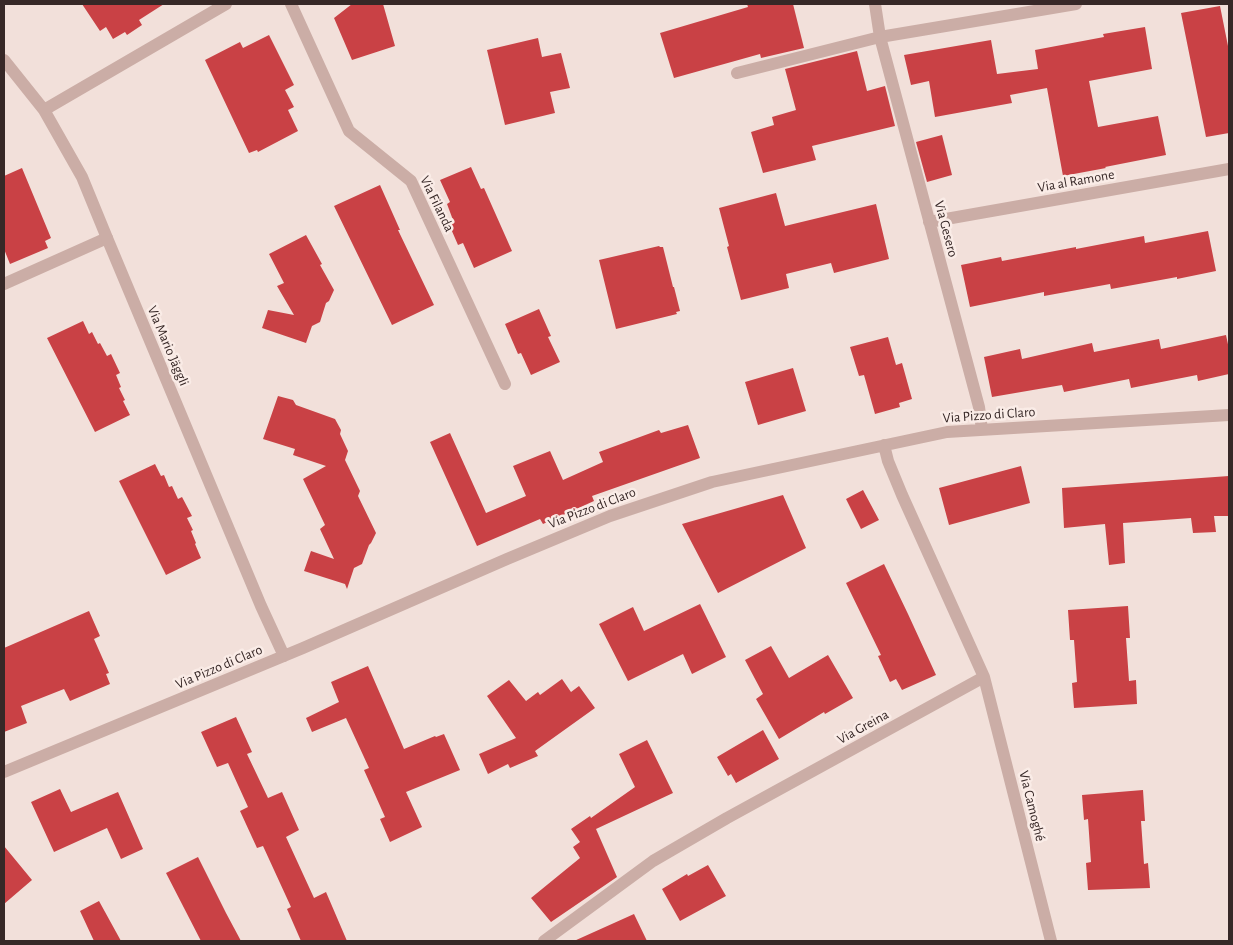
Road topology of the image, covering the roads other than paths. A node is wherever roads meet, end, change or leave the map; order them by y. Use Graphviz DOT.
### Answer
graph roads {
  1 [pos="226,4"];
  2 [pos="291,4"];
  3 [pos="875,4"];
  4 [pos="1076,4"];
  5 [pos="880,37"];
  6 [pos="4,60"];
  7 [pos="737,73"];
  8 [pos="44,110"];
  9 [pos="1229,168"];
  10 [pos="929,222"];
  11 [pos="107,238"];
  12 [pos="4,284"];
  13 [pos="505,384"];
  14 [pos="1229,415"];
  15 [pos="982,430"];
  16 [pos="884,445"];
  17 [pos="284,656"];
  18 [pos="984,678"];
  19 [pos="4,772"];
  20 [pos="544,941"];
  21 [pos="1051,941"];
  1 -- 8 [label="street"];
  2 -- 13 [label="street, Via Filanda"];
  3 -- 5 [label="street, Via Gesero"];
  4 -- 5 [label="street"];
  5 -- 7 [label="street"];
  5 -- 10 [label="street, Via Gesero"];
  6 -- 8 [label="street, Via Mario Jäggli"];
  8 -- 11 [label="street, Via Mario Jäggli"];
  9 -- 10 [label="street, Via al Ramone"];
  10 -- 15 [label="street, Via Gesero"];
  11 -- 12 [label="street"];
  11 -- 17 [label="street, Via Mario Jäggli"];
  14 -- 15 [label="street, Via Pizzo di Claro"];
  15 -- 16 [label="street, Via Pizzo di Claro"];
  16 -- 17 [label="street, Via Pizzo di Claro"];
  16 -- 18 [label="street"];
  17 -- 19 [label="street, Via Pizzo di Claro"];
  18 -- 20 [label="street, Via Greina"];
  18 -- 21 [label="street, Via Camoghé"];
}
